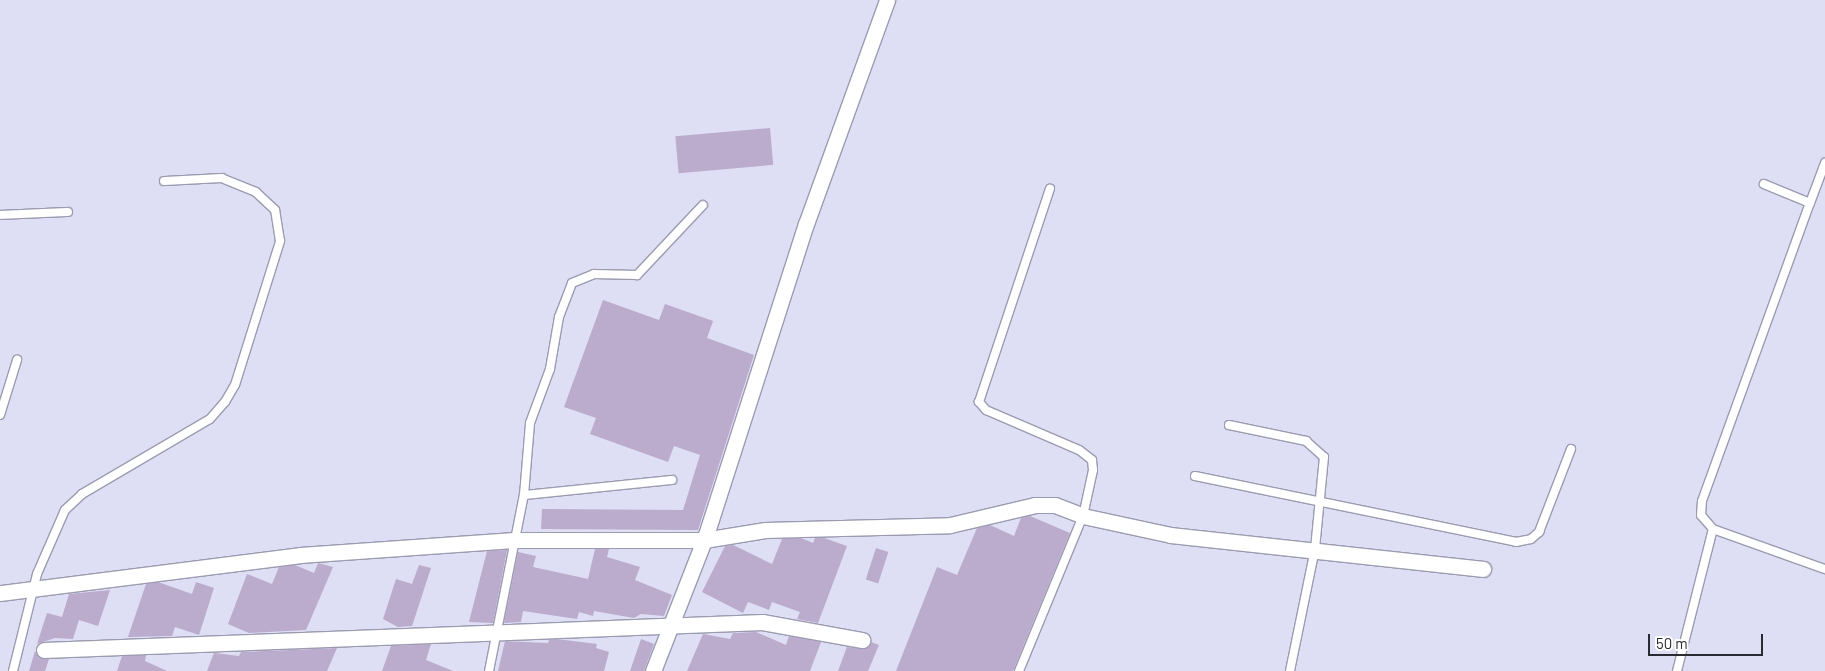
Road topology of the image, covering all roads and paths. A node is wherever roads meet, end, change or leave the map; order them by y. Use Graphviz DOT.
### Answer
graph roads {
  1 [pos="887,0"];
  2 [pos="1825,163"];
  3 [pos="164,181"];
  4 [pos="1764,184"];
  5 [pos="1050,188"];
  6 [pos="1810,203"];
  7 [pos="703,205"];
  8 [pos="68,212"];
  9 [pos="0,215"];
  10 [pos="17,360"];
  11 [pos="0,415"];
  12 [pos="1229,425"];
  13 [pos="1571,449"];
  14 [pos="1195,476"];
  15 [pos="672,480"];
  16 [pos="524,495"];
  17 [pos="1321,502"];
  18 [pos="1084,511"];
  19 [pos="1713,529"];
  20 [pos="707,533"];
  21 [pos="517,538"];
  22 [pos="1315,549"];
  23 [pos="1483,569"];
  24 [pos="1825,569"];
  25 [pos="34,588"];
  26 [pos="0,592"];
  27 [pos="668,628"];
  28 [pos="497,633"];
  29 [pos="862,640"];
  30 [pos="44,650"];
  31 [pos="13,671"];
  32 [pos="489,671"];
  33 [pos="653,671"];
  34 [pos="1019,671"];
  35 [pos="1290,671"];
  36 [pos="1677,671"];
  1 -- 20 [label="street"];
  2 -- 6 [label="lane"];
  3 -- 25 [label="lane"];
  4 -- 6 [label="lane"];
  5 -- 18 [label="lane"];
  6 -- 19 [label="lane"];
  7 -- 16 [label="lane"];
  8 -- 9 [label="lane"];
  10 -- 11 [label="lane"];
  12 -- 17 [label="lane"];
  13 -- 17 [label="lane"];
  14 -- 17 [label="lane"];
  15 -- 16 [label="lane"];
  16 -- 21 [label="lane"];
  17 -- 22 [label="lane"];
  18 -- 20 [label="street"];
  18 -- 22 [label="street"];
  18 -- 34 [label="lane"];
  19 -- 24 [label="lane"];
  19 -- 36 [label="lane"];
  20 -- 21 [label="street"];
  20 -- 27 [label="street"];
  21 -- 25 [label="street"];
  21 -- 28 [label="lane"];
  22 -- 23 [label="street"];
  22 -- 35 [label="lane"];
  25 -- 26 [label="street"];
  25 -- 31 [label="lane"];
  27 -- 28 [label="street"];
  27 -- 29 [label="street"];
  27 -- 33 [label="street"];
  28 -- 30 [label="street"];
  28 -- 32 [label="lane"];
}
